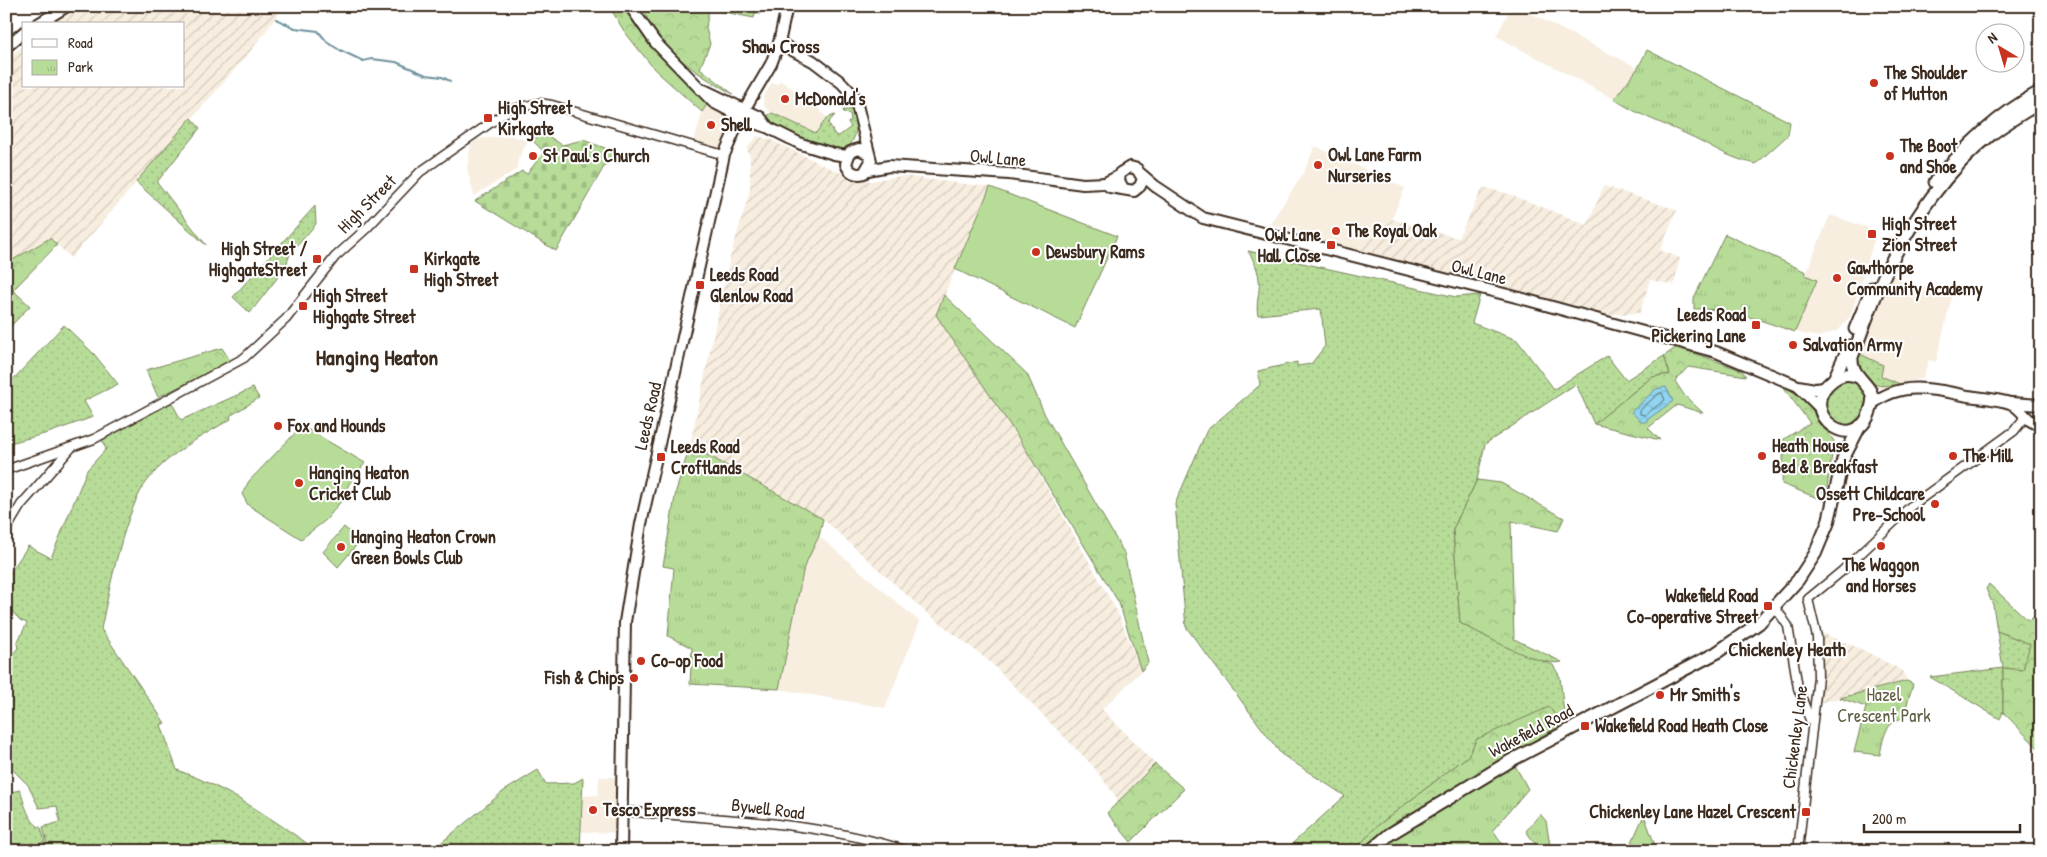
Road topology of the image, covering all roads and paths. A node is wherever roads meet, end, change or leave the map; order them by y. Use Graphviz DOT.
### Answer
graph roads {
  1 [pos="67,6"];
  2 [pos="630,6"];
  3 [pos="787,6"];
  4 [pos="41,22"];
  5 [pos="782,29"];
  6 [pos="22,34"];
  7 [pos="779,43"];
  8 [pos="6,47"];
  9 [pos="792,50"];
  10 [pos="757,90"];
  11 [pos="2041,91"];
  12 [pos="2041,102"];
  13 [pos="742,113"];
  14 [pos="760,118"];
  15 [pos="767,127"];
  16 [pos="863,136"];
  17 [pos="724,155"];
  18 [pos="849,156"];
  19 [pos="868,161"];
  20 [pos="1141,174"];
  21 [pos="1119,176"];
  22 [pos="1104,184"];
  23 [pos="1141,185"];
  24 [pos="1155,186"];
  25 [pos="1123,188"];
  26 [pos="1858,377"];
  27 [pos="1834,379"];
  28 [pos="1798,386"];
  29 [pos="1824,388"];
  30 [pos="1868,388"];
  31 [pos="1890,393"];
  32 [pos="2003,402"];
  33 [pos="1872,404"];
  34 [pos="2036,405"];
  35 [pos="1820,408"];
  36 [pos="2026,416"];
  37 [pos="2038,425"];
  38 [pos="1860,426"];
  39 [pos="1834,428"];
  40 [pos="2014,431"];
  41 [pos="71,448"];
  42 [pos="1843,459"];
  43 [pos="6,470"];
  44 [pos="6,530"];
  45 [pos="1776,607"];
  46 [pos="1803,702"];
  47 [pos="1814,702"];
  48 [pos="1812,726"];
  49 [pos="622,811"];
  50 [pos="621,851"];
  51 [pos="908,851"];
  52 [pos="1370,851"];
  53 [pos="1798,851"];
  1 -- 4 [label="main road"];
  2 -- 13 [label="main road"];
  3 -- 5 [label="main road, Leeds Road"];
  5 -- 7 [label="main road, Leeds Road"];
  5 -- 9 [label="main road"];
  6 -- 8 [label="main road"];
  7 -- 9 [label="main road"];
  7 -- 10 [label="main road, Leeds Road"];
  9 -- 16 [label="main road"];
  10 -- 13 [label="main road, Leeds Road"];
  10 -- 14 [label="main road"];
  11 -- 27 [label="highway"];
  12 -- 26 [label="highway"];
  13 -- 14 [label="main road"];
  13 -- 15 [label="main road"];
  13 -- 17 [label="main road, Leeds Road"];
  14 -- 15 [label="main road"];
  15 -- 18 [label="main road"];
  16 -- 18 [label="main road"];
  16 -- 19 [label="main road"];
  17 -- 41 [label="street, High Street"];
  17 -- 49 [label="main road, Leeds Road"];
  18 -- 19 [label="main road"];
  18 -- 19 [label="main road"];
  19 -- 22 [label="main road, Owl Lane"];
  20 -- 21 [label="main road, Owl Lane"];
  20 -- 23 [label="main road"];
  20 -- 24 [label="main road, Owl Lane"];
  21 -- 22 [label="main road, Owl Lane"];
  21 -- 25 [label="main road"];
  22 -- 25 [label="main road, Owl Lane"];
  23 -- 24 [label="main road, Owl Lane"];
  23 -- 25 [label="main road, Owl Lane"];
  24 -- 28 [label="main road, Owl Lane"];
  26 -- 27 [label="highway"];
  26 -- 30 [label="highway"];
  27 -- 29 [label="highway"];
  28 -- 29 [label="main road, Owl Lane"];
  28 -- 35 [label="main road, Owl Lane"];
  29 -- 35 [label="highway"];
  30 -- 31 [label="main road"];
  30 -- 33 [label="highway"];
  31 -- 32 [label="main road"];
  31 -- 33 [label="main road"];
  32 -- 34 [label="main road"];
  32 -- 36 [label="main road"];
  33 -- 38 [label="highway"];
  34 -- 36 [label="main road"];
  35 -- 39 [label="highway"];
  36 -- 37 [label="main road"];
  36 -- 40 [label="street"];
  37 -- 40 [label="street"];
  38 -- 39 [label="highway"];
  38 -- 42 [label="highway"];
  39 -- 42 [label="highway"];
  40 -- 47 [label="street, Chickenley Lane"];
  41 -- 43 [label="street, High Street"];
  41 -- 44 [label="street"];
  42 -- 45 [label="highway, Wakefield Road"];
  45 -- 46 [label="street"];
  45 -- 52 [label="highway, Wakefield Road"];
  46 -- 47 [label="street"];
  46 -- 48 [label="street"];
  47 -- 48 [label="street, Chickenley Lane"];
  48 -- 53 [label="street, Chickenley Lane"];
  49 -- 50 [label="main road, Leeds Road"];
  49 -- 51 [label="street, Bywell Road"];
}
